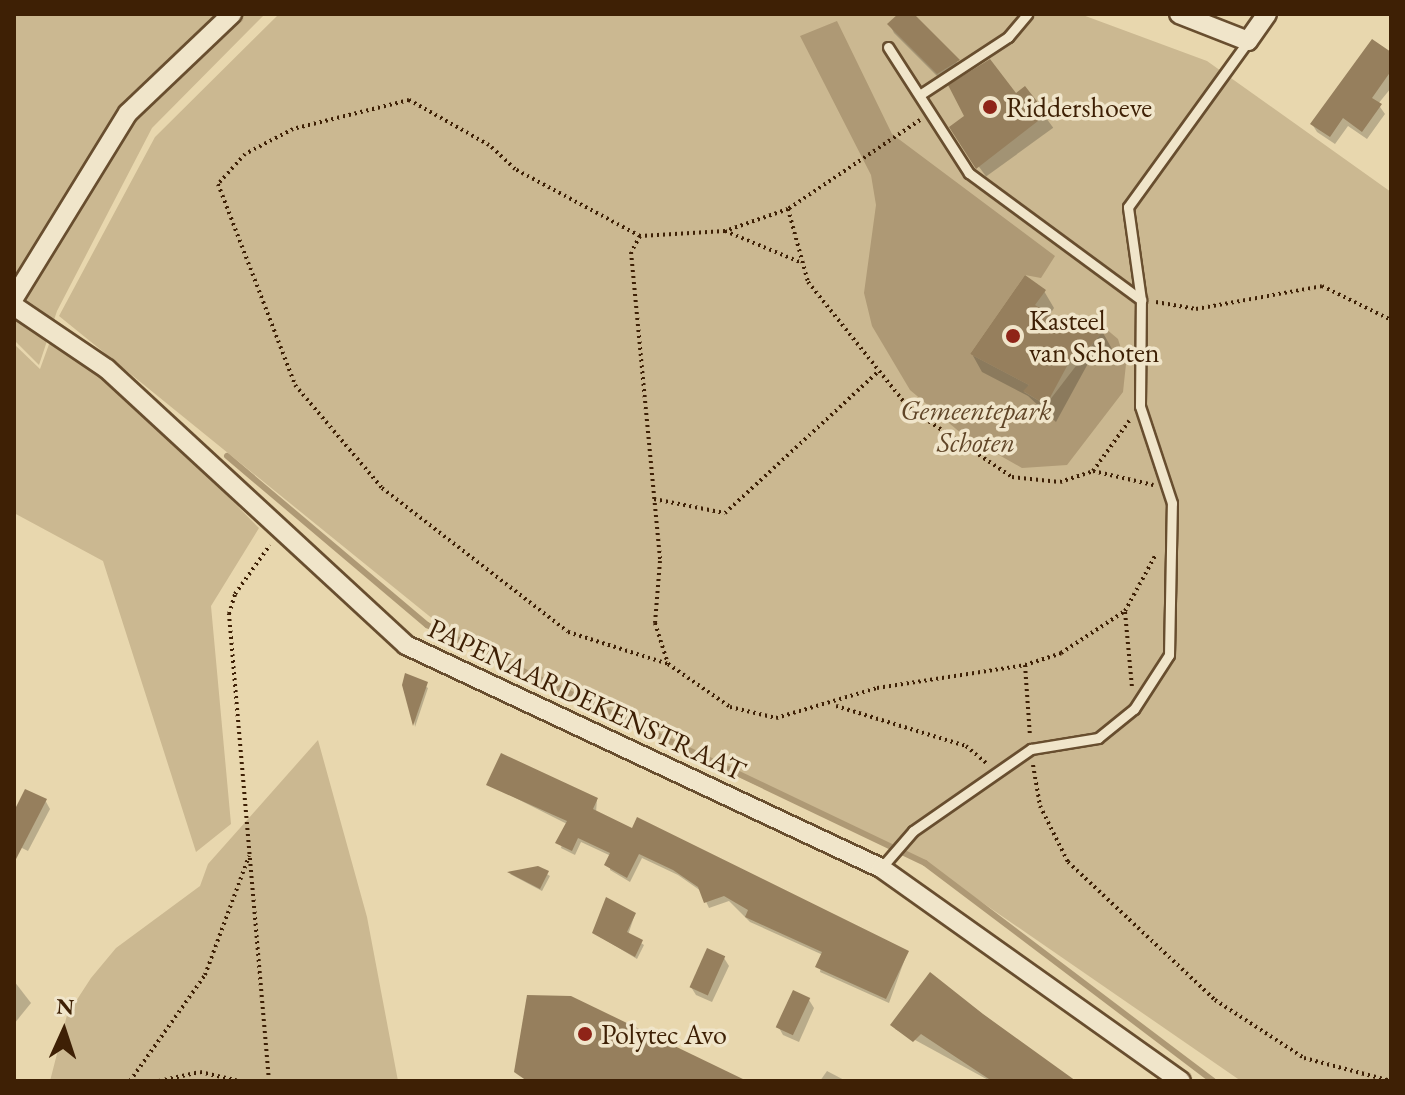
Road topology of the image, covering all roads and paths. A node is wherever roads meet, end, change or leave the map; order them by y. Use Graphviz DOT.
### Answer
graph roads {
  1 [pos="232,14"];
  2 [pos="1027,14"];
  3 [pos="1179,14"];
  4 [pos="1267,14"];
  5 [pos="1248,41"];
  6 [pos="888,47"];
  7 [pos="921,94"];
  8 [pos="934,111"];
  9 [pos="788,209"];
  10 [pos="725,231"];
  11 [pos="640,236"];
  12 [pos="800,262"];
  13 [pos="14,298"];
  14 [pos="1141,300"];
  15 [pos="14,306"];
  16 [pos="1391,320"];
  17 [pos="879,370"];
  18 [pos="1140,406"];
  19 [pos="1093,471"];
  20 [pos="1163,488"];
  21 [pos="654,499"];
  22 [pos="1171,526"];
  23 [pos="279,534"];
  24 [pos="1125,611"];
  25 [pos="668,664"];
  26 [pos="1025,665"];
  27 [pos="833,705"];
  28 [pos="1134,709"];
  29 [pos="1031,749"];
  30 [pos="997,773"];
  31 [pos="249,854"];
  32 [pos="885,864"];
  33 [pos="130,1081"];
  34 [pos="159,1081"];
  35 [pos="238,1081"];
  36 [pos="269,1081"];
  37 [pos="1181,1081"];
  38 [pos="1391,1081"];
  1 -- 13 [label="street"];
  2 -- 7 [label="lane"];
  3 -- 5 [label="street"];
  4 -- 5 [label="street"];
  5 -- 14 [label="lane"];
  6 -- 7 [label="lane"];
  7 -- 8 [label="lane"];
  8 -- 9 [label="path"];
  8 -- 14 [label="lane"];
  9 -- 10 [label="path"];
  9 -- 12 [label="path"];
  10 -- 11 [label="path"];
  10 -- 12 [label="path"];
  11 -- 21 [label="path"];
  11 -- 25 [label="path"];
  12 -- 17 [label="path"];
  14 -- 16 [label="path"];
  14 -- 18 [label="lane"];
  15 -- 23 [label="street, PAPENAARDEKENSTRAAT"];
  17 -- 19 [label="path"];
  17 -- 21 [label="path"];
  18 -- 19 [label="path"];
  18 -- 20 [label="lane"];
  19 -- 20 [label="path"];
  20 -- 22 [label="lane"];
  21 -- 25 [label="path"];
  22 -- 24 [label="path"];
  22 -- 28 [label="lane"];
  23 -- 31 [label="path"];
  23 -- 32 [label="street, PAPENAARDEKENSTRAAT"];
  24 -- 26 [label="path"];
  24 -- 28 [label="path"];
  25 -- 27 [label="path"];
  26 -- 27 [label="path"];
  26 -- 29 [label="path"];
  27 -- 30 [label="path"];
  28 -- 29 [label="lane"];
  29 -- 30 [label="lane"];
  29 -- 38 [label="path"];
  30 -- 32 [label="lane"];
  31 -- 33 [label="path"];
  31 -- 36 [label="path"];
  32 -- 37 [label="street, PAPENAARDEKENSTRAAT"];
  34 -- 35 [label="path"];
}
